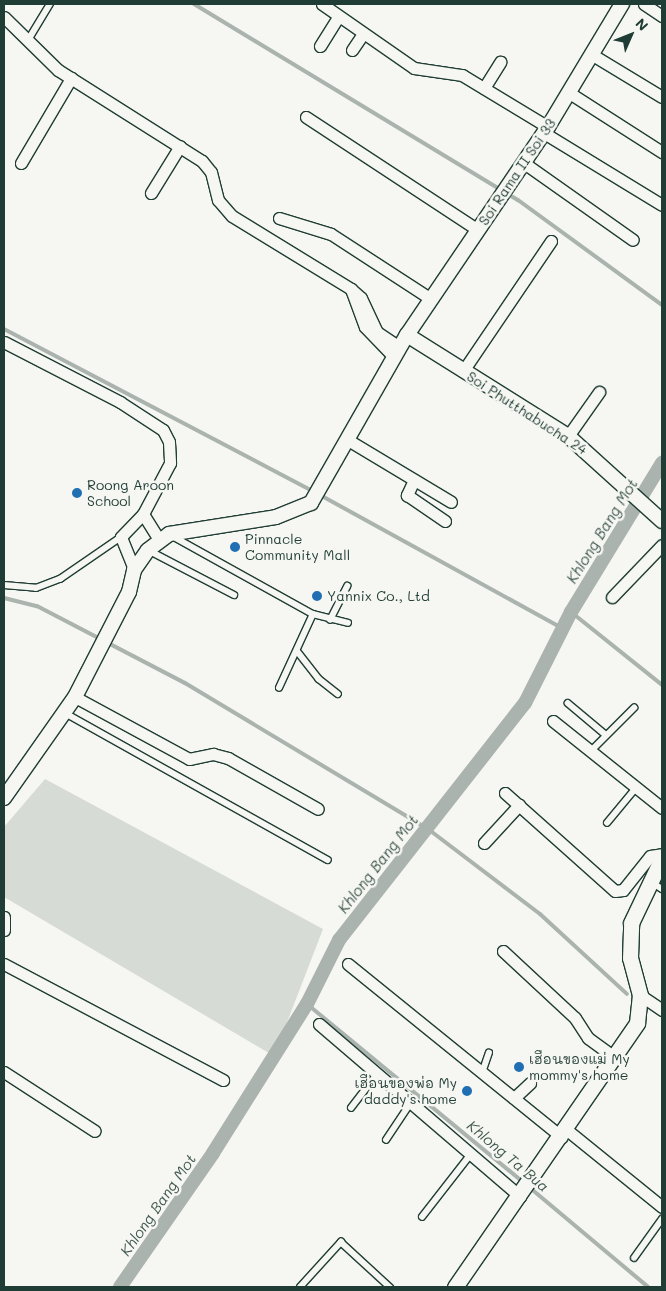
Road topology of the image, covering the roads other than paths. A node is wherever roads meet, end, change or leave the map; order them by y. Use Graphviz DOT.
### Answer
graph roads {
  1 [pos="50,4"];
  2 [pos="322,4"];
  3 [pos="622,4"];
  4 [pos="644,4"];
  5 [pos="662,16"];
  6 [pos="4,17"];
  7 [pos="338,17"];
  8 [pos="362,35"];
  9 [pos="27,42"];
  10 [pos="320,46"];
  11 [pos="352,50"];
  12 [pos="591,54"];
  13 [pos="500,62"];
  14 [pos="71,78"];
  15 [pos="484,88"];
  16 [pos="568,92"];
  17 [pos="662,97"];
  18 [pos="306,117"];
  19 [pos="546,130"];
  20 [pos="180,146"];
  21 [pos="662,152"];
  22 [pos="21,162"];
  23 [pos="524,164"];
  24 [pos="151,193"];
  25 [pos="662,205"];
  26 [pos="279,218"];
  27 [pos="478,230"];
  28 [pos="633,240"];
  29 [pos="551,241"];
  30 [pos="431,298"];
  31 [pos="4,342"];
  32 [pos="400,346"];
  33 [pos="463,371"];
  34 [pos="599,392"];
  35 [pos="568,436"];
  36 [pos="348,440"];
  37 [pos="414,480"];
  38 [pos="451,502"];
  39 [pos="143,514"];
  40 [pos="445,521"];
  41 [pos="662,521"];
  42 [pos="121,537"];
  43 [pos="164,537"];
  44 [pos="662,545"];
  45 [pos="148,550"];
  46 [pos="134,570"];
  47 [pos="4,585"];
  48 [pos="347,586"];
  49 [pos="234,595"];
  50 [pos="612,597"];
  51 [pos="313,614"];
  52 [pos="330,620"];
  53 [pos="348,623"];
  54 [pos="298,652"];
  55 [pos="279,688"];
  56 [pos="338,694"];
  57 [pos="75,697"];
  58 [pos="568,704"];
  59 [pos="634,708"];
  60 [pos="65,713"];
  61 [pos="553,721"];
  62 [pos="605,734"];
  63 [pos="590,753"];
  64 [pos="636,788"];
  65 [pos="505,793"];
  66 [pos="4,798"];
  67 [pos="519,806"];
  68 [pos="662,808"];
  69 [pos="318,809"];
  70 [pos="607,823"];
  71 [pos="484,843"];
  72 [pos="662,854"];
  73 [pos="662,858"];
  74 [pos="328,860"];
  75 [pos="656,885"];
  76 [pos="4,917"];
  77 [pos="4,930"];
  78 [pos="503,951"];
  79 [pos="4,964"];
  80 [pos="348,964"];
  81 [pos="640,995"];
  82 [pos="662,1010"];
  83 [pos="320,1024"];
  84 [pos="489,1054"];
  85 [pos="616,1058"];
  86 [pos="4,1072"];
  87 [pos="378,1073"];
  88 [pos="482,1073"];
  89 [pos="223,1080"];
  90 [pos="530,1083"];
  91 [pos="514,1098"];
  92 [pos="412,1102"];
  93 [pos="351,1108"];
  94 [pos="95,1131"];
  95 [pos="564,1133"];
  96 [pos="386,1140"];
  97 [pos="472,1152"];
  98 [pos="525,1189"];
  99 [pos="662,1207"];
  100 [pos="422,1218"];
  101 [pos="662,1219"];
  102 [pos="634,1258"];
  103 [pos="300,1287"];
  104 [pos="390,1287"];
  105 [pos="455,1287"];
  1 -- 9 [label="lane"];
  2 -- 7 [label="street"];
  3 -- 12 [label="street, Soi Rama II Soi 33"];
  4 -- 5 [label="street"];
  6 -- 9 [label="street"];
  7 -- 8 [label="street"];
  7 -- 10 [label="street"];
  8 -- 11 [label="street"];
  8 -- 15 [label="street"];
  9 -- 14 [label="street"];
  12 -- 16 [label="street, Soi Rama II Soi 33"];
  12 -- 17 [label="street"];
  13 -- 15 [label="street"];
  14 -- 20 [label="street"];
  14 -- 22 [label="street"];
  15 -- 19 [label="street"];
  16 -- 19 [label="street, Soi Rama II Soi 33"];
  16 -- 21 [label="street"];
  18 -- 27 [label="street"];
  19 -- 23 [label="street, Soi Rama II Soi 33"];
  19 -- 25 [label="street"];
  20 -- 24 [label="street"];
  20 -- 32 [label="street"];
  23 -- 27 [label="street, Soi Rama II Soi 33"];
  23 -- 28 [label="street"];
  26 -- 30 [label="street"];
  27 -- 30 [label="street, Soi Rama II Soi 33"];
  29 -- 33 [label="street"];
  30 -- 32 [label="street, Soi Rama II Soi 33"];
  31 -- 39 [label="street"];
  32 -- 33 [label="street, Soi Phutthabucha 24"];
  32 -- 36 [label="street, Soi Rama II Soi 33"];
  33 -- 35 [label="street, Soi Phutthabucha 24"];
  34 -- 35 [label="street"];
  35 -- 41 [label="street, Soi Phutthabucha 24"];
  36 -- 37 [label="street"];
  36 -- 43 [label="street, Soi Rama II Soi 33"];
  37 -- 38 [label="street"];
  37 -- 40 [label="street"];
  39 -- 42 [label="street"];
  39 -- 43 [label="street"];
  42 -- 46 [label="street"];
  42 -- 47 [label="lane"];
  43 -- 45 [label="street"];
  43 -- 51 [label="lane"];
  44 -- 50 [label="street"];
  45 -- 46 [label="street"];
  45 -- 49 [label="lane"];
  46 -- 57 [label="street"];
  48 -- 52 [label="lane"];
  51 -- 52 [label="lane"];
  51 -- 54 [label="lane"];
  52 -- 53 [label="lane"];
  54 -- 55 [label="lane"];
  54 -- 56 [label="lane"];
  57 -- 60 [label="street"];
  57 -- 69 [label="street"];
  58 -- 62 [label="lane"];
  59 -- 62 [label="lane"];
  60 -- 66 [label="street"];
  60 -- 74 [label="lane"];
  61 -- 63 [label="street"];
  62 -- 63 [label="lane"];
  63 -- 64 [label="street"];
  64 -- 68 [label="street"];
  64 -- 70 [label="lane"];
  65 -- 67 [label="street"];
  67 -- 71 [label="street"];
  67 -- 72 [label="street"];
  73 -- 75 [label="main road"];
  75 -- 81 [label="main road"];
  76 -- 77 [label="street"];
  78 -- 85 [label="street"];
  79 -- 89 [label="street"];
  80 -- 88 [label="street"];
  81 -- 82 [label="street"];
  81 -- 85 [label="main road"];
  83 -- 87 [label="street"];
  84 -- 88 [label="lane"];
  85 -- 95 [label="main road"];
  86 -- 94 [label="street"];
  87 -- 92 [label="street"];
  87 -- 93 [label="lane"];
  88 -- 91 [label="street"];
  90 -- 91 [label="street"];
  91 -- 95 [label="street"];
  92 -- 96 [label="lane"];
  92 -- 97 [label="street"];
  95 -- 98 [label="main road"];
  95 -- 99 [label="street"];
  97 -- 98 [label="street"];
  97 -- 100 [label="lane"];
  98 -- 105 [label="main road"];
  101 -- 102 [label="lane"];
  103 -- 104 [label="lane"];
}
